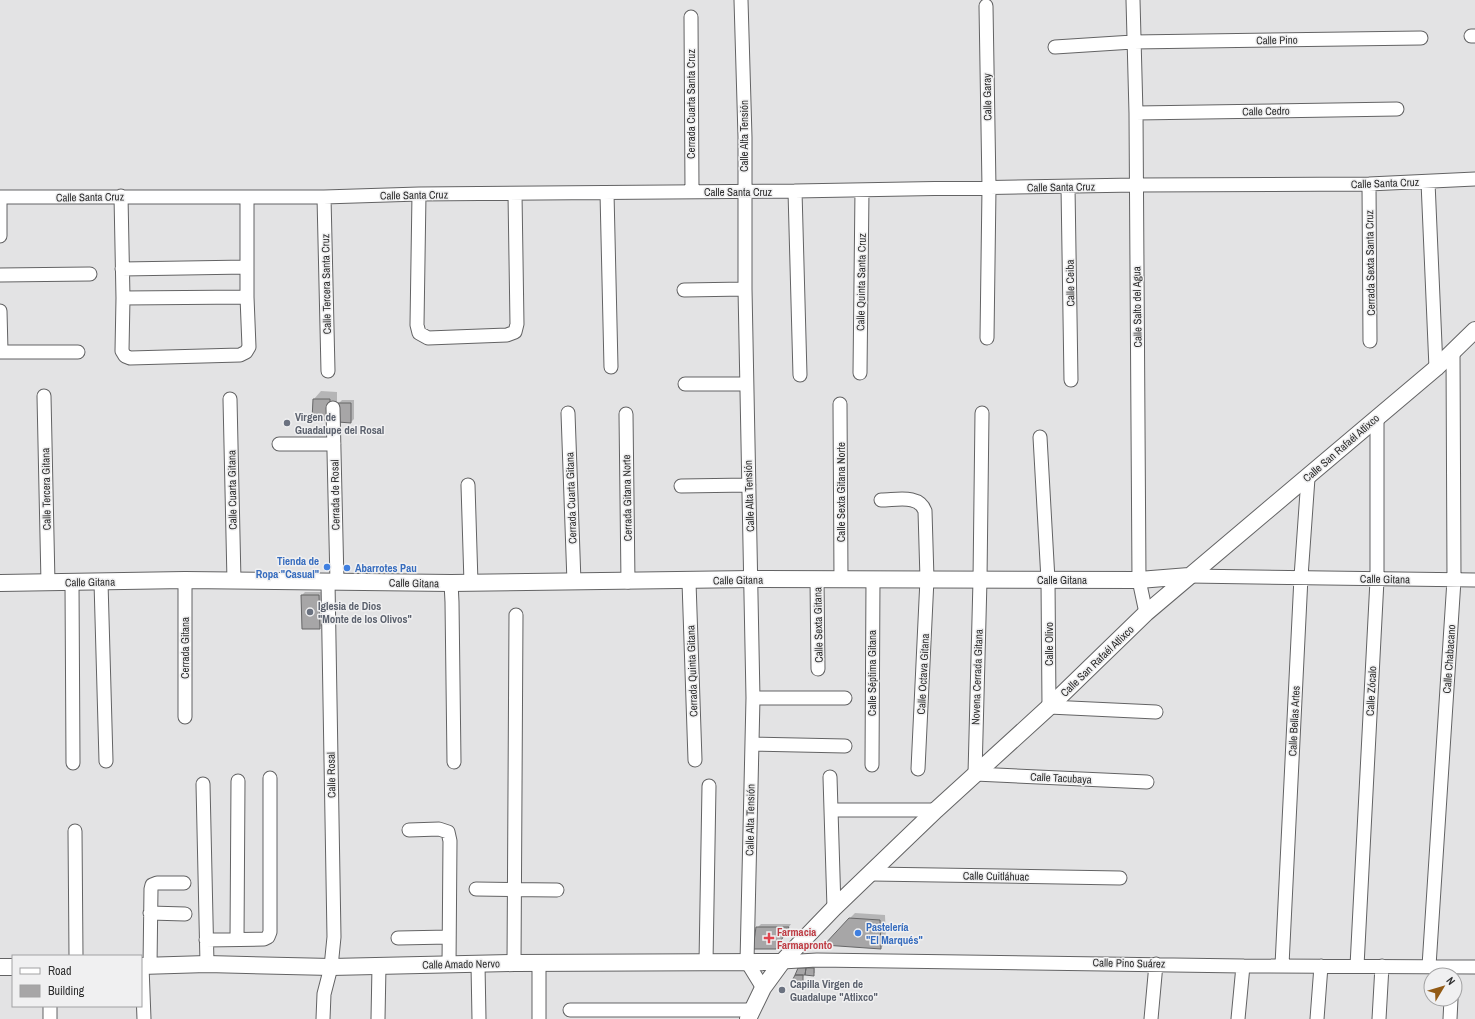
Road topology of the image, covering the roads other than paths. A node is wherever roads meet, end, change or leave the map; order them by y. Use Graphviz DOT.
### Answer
graph roads {
  1 [pos="742,0"];
  2 [pos="1133,0"];
  3 [pos="986,6"];
  4 [pos="691,17"];
  5 [pos="1421,38"];
  6 [pos="1133,42"];
  7 [pos="1055,47"];
  8 [pos="1397,109"];
  9 [pos="1136,113"];
  10 [pos="1475,180"];
  11 [pos="1428,182"];
  12 [pos="1369,184"];
  13 [pos="1136,185"];
  14 [pos="1068,187"];
  15 [pos="989,188"];
  16 [pos="862,190"];
  17 [pos="692,191"];
  18 [pos="795,191"];
  19 [pos="744,192"];
  20 [pos="607,193"];
  21 [pos="419,194"];
  22 [pos="515,194"];
  23 [pos="121,196"];
  24 [pos="0,197"];
  25 [pos="247,197"];
  26 [pos="324,197"];
  27 [pos="0,236"];
  28 [pos="247,267"];
  29 [pos="122,269"];
  30 [pos="90,274"];
  31 [pos="0,275"];
  32 [pos="745,288"];
  33 [pos="684,290"];
  34 [pos="247,297"];
  35 [pos="124,298"];
  36 [pos="0,311"];
  37 [pos="1475,330"];
  38 [pos="987,338"];
  39 [pos="1370,341"];
  40 [pos="0,352"];
  41 [pos="78,352"];
  42 [pos="1453,352"];
  43 [pos="610,367"];
  44 [pos="1436,368"];
  45 [pos="328,371"];
  46 [pos="860,373"];
  47 [pos="800,375"];
  48 [pos="1071,380"];
  49 [pos="685,384"];
  50 [pos="746,384"];
  51 [pos="44,396"];
  52 [pos="230,399"];
  53 [pos="840,404"];
  54 [pos="333,408"];
  55 [pos="568,413"];
  56 [pos="626,414"];
  57 [pos="982,414"];
  58 [pos="1377,417"];
  59 [pos="1040,438"];
  60 [pos="279,444"];
  61 [pos="334,444"];
  62 [pos="1308,478"];
  63 [pos="468,485"];
  64 [pos="749,485"];
  65 [pos="680,486"];
  66 [pos="881,500"];
  67 [pos="1189,576"];
  68 [pos="1301,576"];
  69 [pos="927,579"];
  70 [pos="185,580"];
  71 [pos="752,580"];
  72 [pos="817,580"];
  73 [pos="841,580"];
  74 [pos="873,580"];
  75 [pos="980,580"];
  76 [pos="1048,580"];
  77 [pos="1139,580"];
  78 [pos="1377,580"];
  79 [pos="1454,580"];
  80 [pos="1475,580"];
  81 [pos="234,581"];
  82 [pos="48,582"];
  83 [pos="101,582"];
  84 [pos="332,582"];
  85 [pos="471,582"];
  86 [pos="574,582"];
  87 [pos="628,582"];
  88 [pos="689,582"];
  89 [pos="72,583"];
  90 [pos="451,583"];
  91 [pos="0,584"];
  92 [pos="1146,613"];
  93 [pos="516,614"];
  94 [pos="818,669"];
  95 [pos="753,698"];
  96 [pos="846,698"];
  97 [pos="1049,707"];
  98 [pos="1156,712"];
  99 [pos="185,717"];
  100 [pos="752,744"];
  101 [pos="845,746"];
  102 [pos="695,760"];
  103 [pos="106,761"];
  104 [pos="454,762"];
  105 [pos="73,763"];
  106 [pos="872,765"];
  107 [pos="918,769"];
  108 [pos="975,774"];
  109 [pos="830,777"];
  110 [pos="270,778"];
  111 [pos="238,781"];
  112 [pos="1147,782"];
  113 [pos="203,784"];
  114 [pos="709,786"];
  115 [pos="831,810"];
  116 [pos="936,810"];
  117 [pos="409,830"];
  118 [pos="74,831"];
  119 [pos="872,874"];
  120 [pos="1120,878"];
  121 [pos="184,883"];
  122 [pos="476,889"];
  123 [pos="514,890"];
  124 [pos="557,890"];
  125 [pos="834,908"];
  126 [pos="150,913"];
  127 [pos="185,914"];
  128 [pos="449,937"];
  129 [pos="398,938"];
  130 [pos="236,939"];
  131 [pos="206,940"];
  132 [pos="76,955"];
  133 [pos="706,962"];
  134 [pos="746,962"];
  135 [pos="782,962"];
  136 [pos="514,963"];
  137 [pos="539,963"];
  138 [pos="207,964"];
  139 [pos="1156,964"];
  140 [pos="449,965"];
  141 [pos="478,965"];
  142 [pos="1282,965"];
  143 [pos="145,966"];
  144 [pos="379,966"];
  145 [pos="1243,966"];
  146 [pos="1321,966"];
  147 [pos="1357,966"];
  148 [pos="1382,966"];
  149 [pos="1429,966"];
  150 [pos="1475,966"];
  151 [pos="0,967"];
  152 [pos="12,967"];
  153 [pos="331,967"];
  154 [pos="1434,967"];
  155 [pos="1463,969"];
  156 [pos="763,988"];
  157 [pos="50,1007"];
  158 [pos="1451,1007"];
  159 [pos="570,1010"];
  160 [pos="751,1014"];
  161 [pos="50,1019"];
  162 [pos="144,1019"];
  163 [pos="323,1019"];
  164 [pos="378,1019"];
  165 [pos="479,1019"];
  166 [pos="538,1019"];
  167 [pos="1151,1019"];
  168 [pos="1238,1019"];
  169 [pos="1317,1019"];
  170 [pos="1379,1019"];
  171 [pos="1450,1019"];
  1 -- 19 [label="street, Calle Alta Tensión"];
  2 -- 6 [label="street, Calle Salto del Agua"];
  3 -- 15 [label="street, Calle Garay"];
  4 -- 17 [label="street, Cerrada Cuarta Santa Cruz"];
  5 -- 6 [label="street, Calle Pino"];
  6 -- 7 [label="street, Calle Pino"];
  6 -- 9 [label="street, Calle Salto del Agua"];
  8 -- 9 [label="street, Calle Cedro"];
  9 -- 13 [label="street, Calle Salto del Agua"];
  10 -- 11 [label="street, Calle Santa Cruz"];
  11 -- 12 [label="street, Calle Santa Cruz"];
  11 -- 44 [label="street"];
  12 -- 13 [label="street, Calle Santa Cruz"];
  12 -- 39 [label="street, Cerrada Sexta Santa Cruz"];
  13 -- 14 [label="street, Calle Santa Cruz"];
  13 -- 77 [label="street, Calle Salto del Agua"];
  14 -- 15 [label="street, Calle Santa Cruz"];
  14 -- 48 [label="street, Calle Ceiba"];
  15 -- 16 [label="street, Calle Santa Cruz"];
  15 -- 38 [label="street, Calle Garay"];
  16 -- 18 [label="street, Calle Santa Cruz"];
  16 -- 46 [label="street, Calle Quinta Santa Cruz"];
  17 -- 19 [label="street, Calle Santa Cruz"];
  17 -- 20 [label="street, Calle Santa Cruz"];
  18 -- 19 [label="street, Calle Santa Cruz"];
  18 -- 47 [label="street"];
  19 -- 32 [label="street, Calle Alta Tensión"];
  20 -- 22 [label="street, Calle Santa Cruz"];
  20 -- 43 [label="street"];
  21 -- 22 [label="street, Calle Santa Cruz"];
  21 -- 22 [label="street"];
  21 -- 26 [label="street, Calle Santa Cruz"];
  23 -- 24 [label="street, Calle Santa Cruz"];
  23 -- 25 [label="street, Calle Santa Cruz"];
  23 -- 29 [label="street"];
  24 -- 27 [label="street"];
  25 -- 26 [label="street, Calle Santa Cruz"];
  25 -- 28 [label="street"];
  26 -- 45 [label="street, Calle Tercera Santa Cruz"];
  28 -- 29 [label="street"];
  28 -- 34 [label="street"];
  29 -- 35 [label="street"];
  30 -- 31 [label="street"];
  32 -- 33 [label="street"];
  32 -- 50 [label="street, Calle Alta Tensión"];
  34 -- 35 [label="street"];
  34 -- 35 [label="street"];
  36 -- 40 [label="street"];
  37 -- 42 [label="street, Calle San Rafaél Atlixco"];
  40 -- 41 [label="street"];
  42 -- 44 [label="street, Calle San Rafaél Atlixco"];
  42 -- 79 [label="street, Calle Chabacano"];
  44 -- 58 [label="street, Calle San Rafaél Atlixco"];
  49 -- 50 [label="street"];
  50 -- 64 [label="street, Calle Alta Tensión"];
  51 -- 82 [label="street, Calle Tercera Gitana"];
  52 -- 81 [label="street, Calle Cuarta Gitana"];
  53 -- 73 [label="street, Calle Sexta Gitana Norte"];
  54 -- 61 [label="street, Cerrada de Rosal"];
  55 -- 86 [label="street, Cerrada Cuarta Gitana"];
  56 -- 87 [label="street, Cerrada Gitana Norte"];
  57 -- 75 [label="street, Novena Cerrada Gitana"];
  58 -- 62 [label="street, Calle San Rafaél Atlixco"];
  58 -- 78 [label="street, Calle Zócalo"];
  59 -- 76 [label="street, Calle Olivo"];
  60 -- 61 [label="street"];
  61 -- 84 [label="street, Cerrada de Rosal"];
  62 -- 67 [label="street, Calle San Rafaél Atlixco"];
  62 -- 68 [label="street, Calle Bellas Artes"];
  63 -- 85 [label="street"];
  64 -- 65 [label="street"];
  64 -- 71 [label="street, Calle Alta Tensión"];
  66 -- 69 [label="street, Calle Octava Gitana"];
  67 -- 68 [label="street, Calle Gitana"];
  67 -- 77 [label="street, Calle Gitana"];
  67 -- 92 [label="street, Calle San Rafaél Atlixco"];
  68 -- 78 [label="street, Calle Gitana"];
  68 -- 142 [label="street, Calle Bellas Artes"];
  69 -- 74 [label="street, Calle Gitana"];
  69 -- 75 [label="street, Calle Gitana"];
  69 -- 107 [label="street, Calle Octava Gitana"];
  70 -- 81 [label="street, Calle Gitana"];
  70 -- 83 [label="street, Calle Gitana"];
  70 -- 99 [label="street, Cerrada Gitana"];
  71 -- 72 [label="street, Calle Gitana"];
  71 -- 88 [label="street, Calle Gitana"];
  71 -- 95 [label="street, Calle Alta Tensión"];
  72 -- 73 [label="street, Calle Gitana"];
  72 -- 94 [label="street, Calle Sexta Gitana"];
  73 -- 74 [label="street, Calle Gitana"];
  74 -- 106 [label="street, Calle Séptima Gitana"];
  75 -- 76 [label="street, Calle Gitana"];
  75 -- 108 [label="street, Novena Cerrada Gitana"];
  76 -- 77 [label="street, Calle Gitana"];
  76 -- 97 [label="street, Calle Olivo"];
  77 -- 92 [label="street, Calle Salto del Agua"];
  78 -- 79 [label="street, Calle Gitana"];
  78 -- 147 [label="street, Calle Zócalo"];
  79 -- 80 [label="street, Calle Gitana"];
  79 -- 149 [label="street, Calle Chabacano"];
  81 -- 84 [label="street, Calle Gitana"];
  82 -- 89 [label="street, Calle Gitana"];
  82 -- 91 [label="street, Calle Gitana"];
  83 -- 89 [label="street, Calle Gitana"];
  83 -- 103 [label="street"];
  84 -- 90 [label="street, Calle Gitana"];
  84 -- 153 [label="street, Calle Rosal"];
  85 -- 86 [label="street, Calle Gitana"];
  85 -- 90 [label="street, Calle Gitana"];
  86 -- 87 [label="street, Calle Gitana"];
  87 -- 88 [label="street, Calle Gitana"];
  88 -- 102 [label="street, Cerrada Quinta Gitana"];
  89 -- 105 [label="street"];
  90 -- 104 [label="street"];
  92 -- 97 [label="street, Calle San Rafaél Atlixco"];
  93 -- 123 [label="street"];
  95 -- 96 [label="street"];
  95 -- 100 [label="street, Calle Alta Tensión"];
  97 -- 98 [label="street"];
  97 -- 108 [label="street, Calle San Rafaél Atlixco"];
  100 -- 101 [label="street"];
  100 -- 134 [label="street, Calle Alta Tensión"];
  108 -- 112 [label="street, Calle Tacubaya"];
  108 -- 116 [label="street, Calle San Rafaél Atlixco"];
  109 -- 115 [label="street"];
  110 -- 130 [label="street"];
  111 -- 130 [label="street"];
  113 -- 131 [label="street"];
  114 -- 133 [label="street"];
  115 -- 116 [label="street"];
  115 -- 125 [label="street"];
  116 -- 119 [label="street, Calle San Rafaél Atlixco"];
  117 -- 128 [label="street"];
  118 -- 132 [label="street"];
  119 -- 120 [label="street, Calle Cuitláhuac"];
  119 -- 125 [label="street, Calle San Rafaél Atlixco"];
  121 -- 126 [label="street"];
  122 -- 123 [label="street"];
  123 -- 124 [label="street"];
  123 -- 136 [label="street"];
  125 -- 135 [label="street, Calle San Rafaél Atlixco"];
  126 -- 127 [label="street"];
  126 -- 143 [label="street"];
  128 -- 129 [label="street"];
  128 -- 140 [label="street"];
  130 -- 131 [label="street"];
  131 -- 138 [label="street"];
  133 -- 134 [label="street, Calle Amado Nervo"];
  133 -- 137 [label="street, Calle Amado Nervo"];
  134 -- 135 [label="street, Calle Amado Nervo"];
  134 -- 156 [label="street"];
  135 -- 139 [label="street, Calle Pino Suárez"];
  135 -- 156 [label="street, Calle San Rafaél Atlixco"];
  136 -- 137 [label="street, Calle Amado Nervo"];
  136 -- 141 [label="street, Calle Amado Nervo"];
  137 -- 166 [label="street"];
  138 -- 143 [label="street, Calle Amado Nervo"];
  138 -- 153 [label="street, Calle Amado Nervo"];
  139 -- 145 [label="street, Calle Pino Suárez"];
  139 -- 167 [label="street"];
  140 -- 141 [label="street, Calle Amado Nervo"];
  140 -- 144 [label="street, Calle Amado Nervo"];
  141 -- 165 [label="street"];
  142 -- 145 [label="street, Calle Pino Suárez"];
  142 -- 146 [label="street, Calle Pino Suárez"];
  143 -- 162 [label="street"];
  144 -- 153 [label="street, Calle Amado Nervo"];
  144 -- 164 [label="street"];
  145 -- 168 [label="street"];
  146 -- 147 [label="street, Calle Pino Suárez"];
  146 -- 169 [label="street"];
  147 -- 148 [label="street, Calle Pino Suárez"];
  148 -- 149 [label="street, Calle Pino Suárez"];
  148 -- 170 [label="street"];
  149 -- 154 [label="street, Calle Pino Suárez"];
  150 -- 155 [label="street, Calle Pino Suárez"];
  151 -- 152 [label="street"];
  153 -- 163 [label="street, Calle Rosal"];
  156 -- 160 [label="street, Calle San Rafaél Atlixco"];
  157 -- 161 [label="street"];
  158 -- 171 [label="street"];
  159 -- 160 [label="street"];
}
